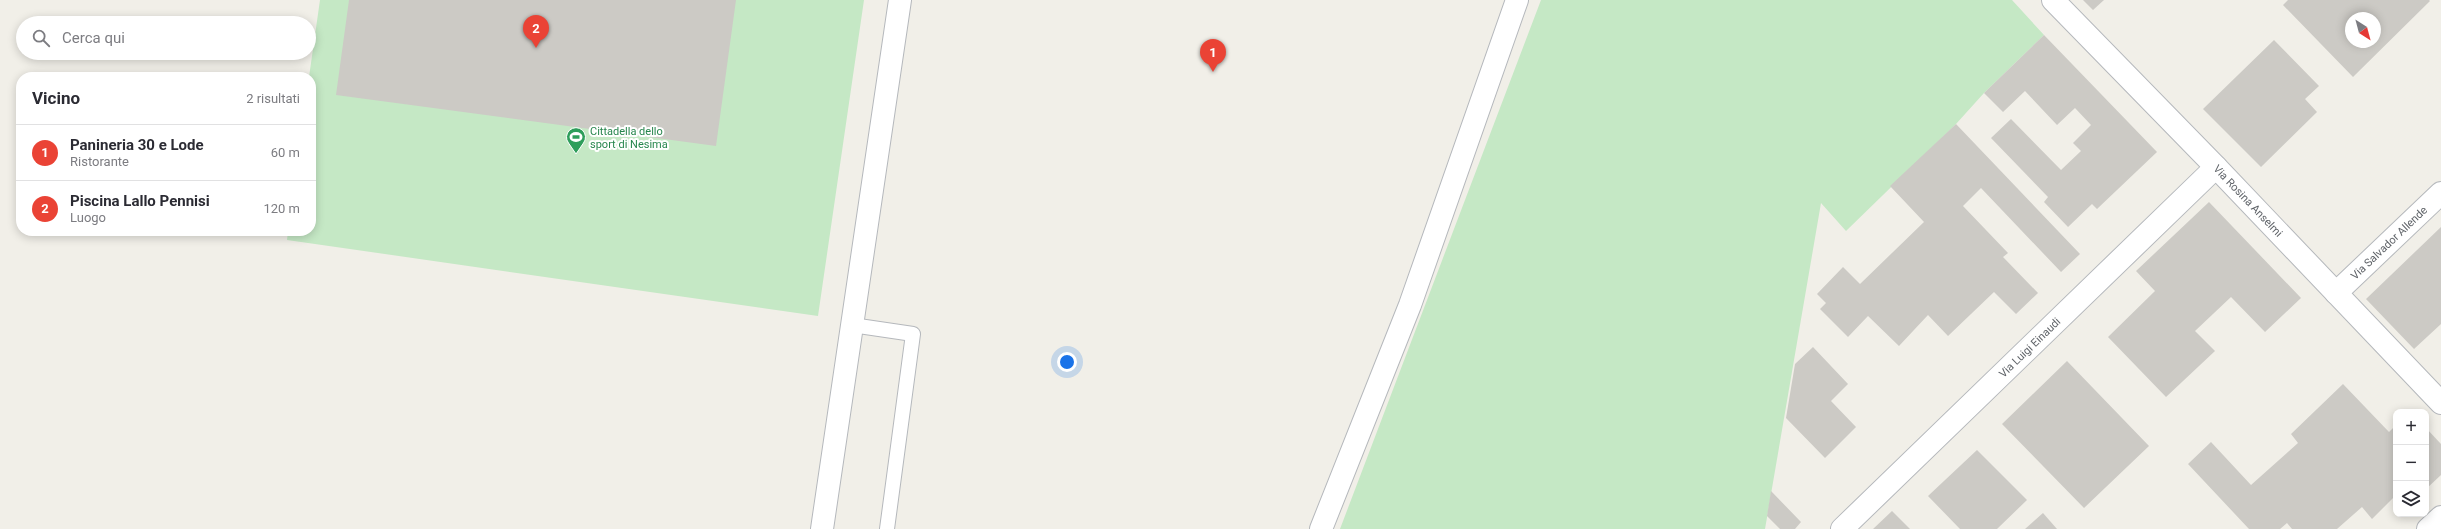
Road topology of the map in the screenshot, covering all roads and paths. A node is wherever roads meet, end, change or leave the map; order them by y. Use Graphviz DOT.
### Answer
graph roads {
  1 [pos="900,0"];
  2 [pos="1517,0"];
  3 [pos="2053,0"];
  4 [pos="2216,167"];
  5 [pos="2441,193"];
  6 [pos="2336,293"];
  7 [pos="852,325"];
  8 [pos="2441,403"];
  9 [pos="2441,517"];
  10 [pos="822,529"];
  11 [pos="887,529"];
  12 [pos="1321,529"];
  13 [pos="1842,529"];
  14 [pos="2428,529"];
  1 -- 7 [label="street"];
  2 -- 12 [label="street"];
  3 -- 4 [label="street, Via Rosina Anselmi"];
  4 -- 6 [label="street, Via Rosina Anselmi"];
  4 -- 13 [label="street, Via Luigi Einaudi"];
  5 -- 6 [label="street, Via Salvador Allende"];
  6 -- 8 [label="street, Via Rosina Anselmi"];
  7 -- 10 [label="street"];
  7 -- 11 [label="lane"];
  9 -- 14 [label="street"];
}
